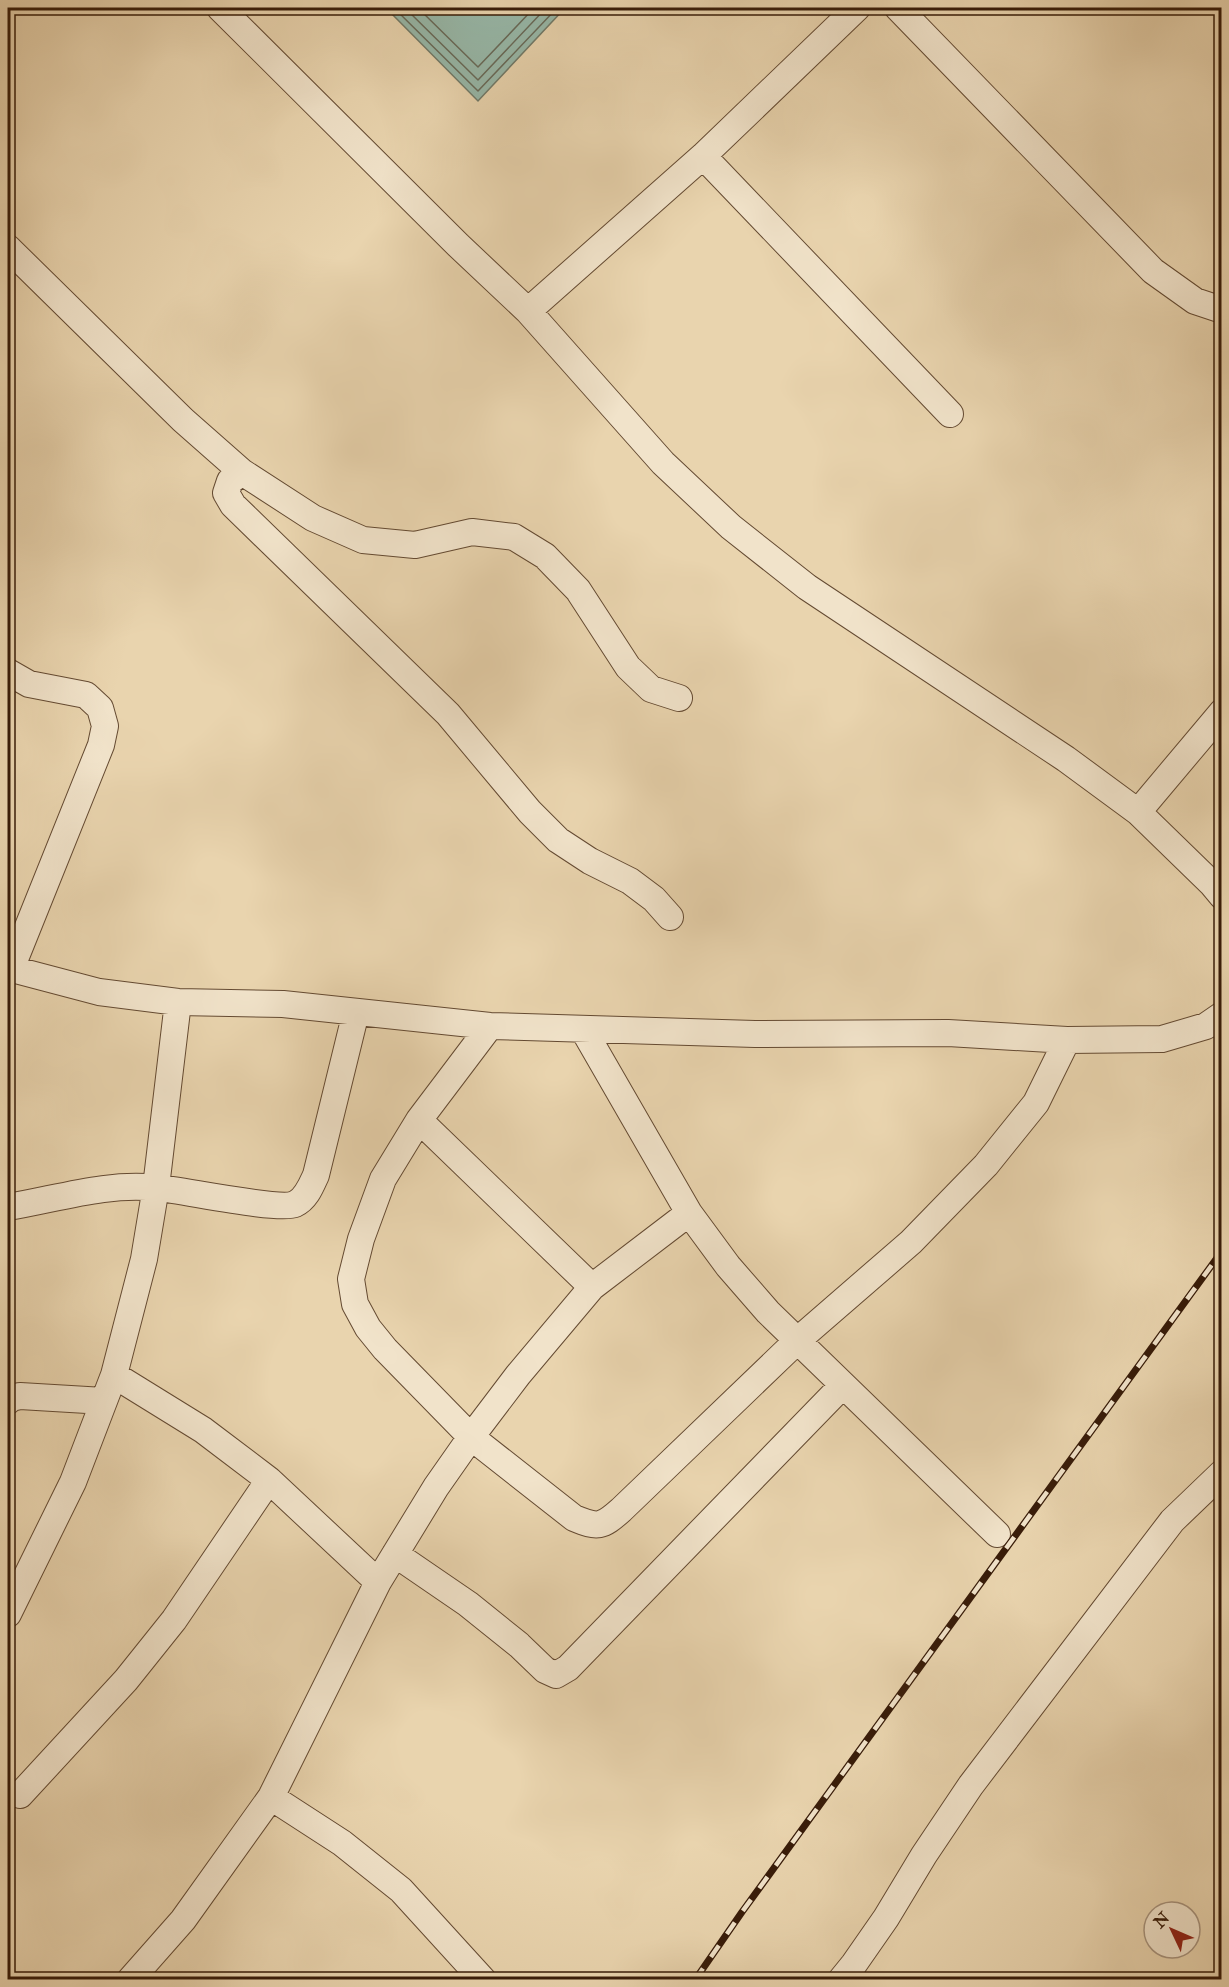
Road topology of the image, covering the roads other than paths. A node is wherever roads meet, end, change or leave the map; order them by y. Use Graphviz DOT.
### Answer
graph roads {
  1 [pos="220,8"];
  2 [pos="857,8"];
  3 [pos="898,8"];
  4 [pos="703,156"];
  5 [pos="8,248"];
  6 [pos="1221,310"];
  7 [pos="528,311"];
  8 [pos="950,414"];
  9 [pos="242,472"];
  10 [pos="8,672"];
  11 [pos="679,698"];
  12 [pos="1221,712"];
  13 [pos="1138,812"];
  14 [pos="1221,897"];
  15 [pos="670,917"];
  16 [pos="9,968"];
  17 [pos="178,1002"];
  18 [pos="356,1012"];
  19 [pos="1221,1015"];
  20 [pos="490,1026"];
  21 [pos="583,1029"];
  22 [pos="1067,1041"];
  23 [pos="419,1120"];
  24 [pos="156,1187"];
  25 [pos="8,1207"];
  26 [pos="689,1213"];
  27 [pos="592,1287"];
  28 [pos="798,1340"];
  29 [pos="114,1375"];
  30 [pos="843,1385"];
  31 [pos="8,1401"];
  32 [pos="104,1401"];
  33 [pos="471,1437"];
  34 [pos="1221,1473"];
  35 [pos="269,1480"];
  36 [pos="997,1534"];
  37 [pos="395,1554"];
  38 [pos="378,1581"];
  39 [pos="8,1614"];
  40 [pos="20,1795"];
  41 [pos="271,1797"];
  42 [pos="130,1980"];
  43 [pos="483,1980"];
  44 [pos="842,1980"];
  1 -- 7 [label="street"];
  2 -- 4 [label="street"];
  3 -- 6 [label="street"];
  4 -- 7 [label="street"];
  4 -- 8 [label="street"];
  5 -- 9 [label="street"];
  7 -- 13 [label="street"];
  9 -- 11 [label="street"];
  9 -- 15 [label="street"];
  10 -- 16 [label="street"];
  12 -- 13 [label="street"];
  13 -- 14 [label="street"];
  16 -- 17 [label="street"];
  17 -- 18 [label="street"];
  17 -- 24 [label="street"];
  18 -- 20 [label="street"];
  18 -- 24 [label="street"];
  19 -- 22 [label="street"];
  20 -- 21 [label="street"];
  20 -- 23 [label="street"];
  21 -- 22 [label="street"];
  21 -- 26 [label="street"];
  22 -- 28 [label="street"];
  23 -- 27 [label="street"];
  23 -- 33 [label="street"];
  24 -- 25 [label="street"];
  24 -- 29 [label="street"];
  26 -- 27 [label="street"];
  26 -- 28 [label="street"];
  27 -- 33 [label="street"];
  28 -- 30 [label="street"];
  28 -- 33 [label="street"];
  29 -- 32 [label="street"];
  29 -- 35 [label="street"];
  30 -- 36 [label="street"];
  30 -- 37 [label="street"];
  31 -- 32 [label="street"];
  32 -- 39 [label="street"];
  33 -- 37 [label="street"];
  34 -- 44 [label="street"];
  35 -- 38 [label="street"];
  35 -- 40 [label="street"];
  37 -- 38 [label="street"];
  38 -- 41 [label="street"];
  41 -- 42 [label="street"];
  41 -- 43 [label="street"];
}
